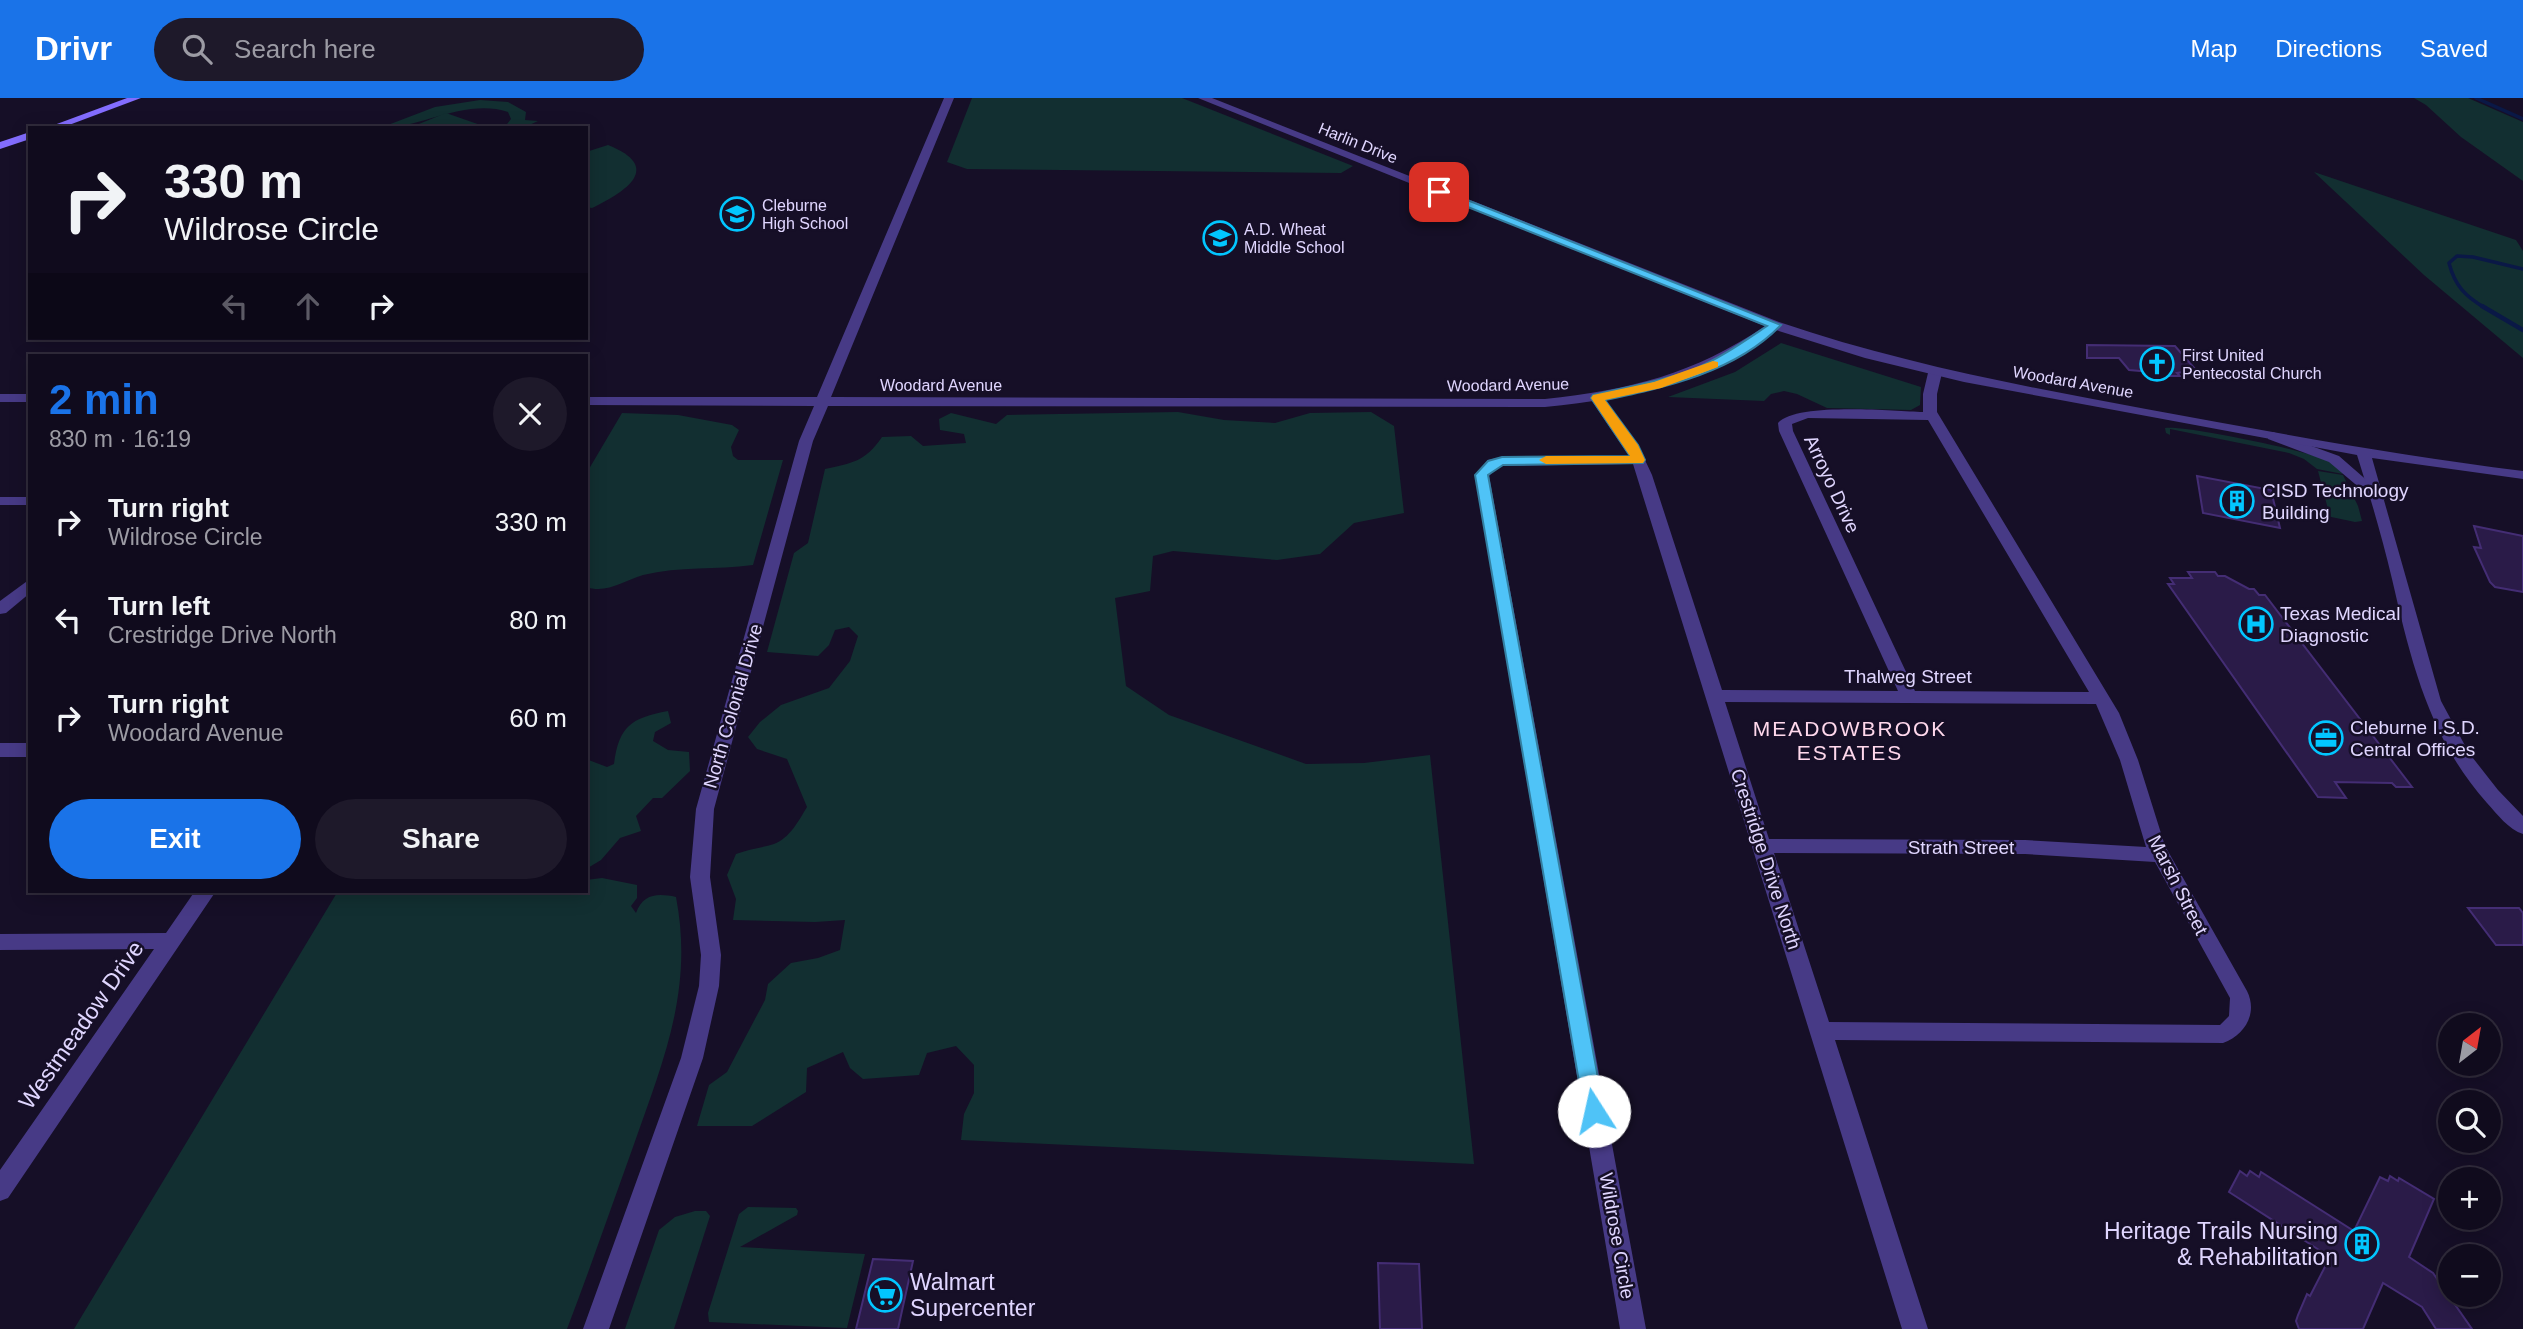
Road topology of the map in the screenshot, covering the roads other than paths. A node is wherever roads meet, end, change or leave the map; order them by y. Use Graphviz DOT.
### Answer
graph roads {
  1 [pos="136,98"];
  2 [pos="949,98"];
  3 [pos="1203,98"];
  4 [pos="57,126"];
  5 [pos="28,136"];
  6 [pos="0,146"];
  7 [pos="1775,325"];
  8 [pos="1935,373"];
  9 [pos="0,398"];
  10 [pos="28,398"];
  11 [pos="1597,398"];
  12 [pos="588,401"];
  13 [pos="823,402"];
  14 [pos="1933,416"];
  15 [pos="2273,436"];
  16 [pos="2363,452"];
  17 [pos="1638,460"];
  18 [pos="2523,475"];
  19 [pos="2379,497"];
  20 [pos="0,501"];
  21 [pos="28,501"];
  22 [pos="28,586"];
  23 [pos="0,609"];
  24 [pos="1714,696"];
  25 [pos="1909,697"];
  26 [pos="2102,698"];
  27 [pos="0,750"];
  28 [pos="28,750"];
  29 [pos="2523,827"];
  30 [pos="1762,846"];
  31 [pos="2160,855"];
  32 [pos="204,893"];
  33 [pos="171,941"];
  34 [pos="0,942"];
  35 [pos="1821,1031"];
  36 [pos="0,1190"];
  37 [pos="597,1329"];
  38 [pos="1633,1329"];
  39 [pos="1915,1329"];
  1 -- 4 [label="main road"];
  2 -- 13 [label="street, North Colonial Drive"];
  3 -- 7 [label="street, Harlin Drive"];
  5 -- 6 [label="main road"];
  7 -- 8 [label="street, Woodard Avenue"];
  7 -- 11 [label="street, Woodard Avenue"];
  8 -- 14 [label="street"];
  8 -- 15 [label="street, Woodard Avenue"];
  9 -- 10 [label="street"];
  11 -- 13 [label="street, Woodard Avenue"];
  11 -- 17 [label="street, Crestridge Drive North"];
  12 -- 13 [label="street, Woodard Avenue"];
  13 -- 37 [label="street, North Colonial Drive"];
  14 -- 25 [label="street, Arroyo Drive"];
  14 -- 26 [label="street, Marsh Street"];
  15 -- 16 [label="street, Woodard Avenue"];
  15 -- 19 [label="street"];
  16 -- 18 [label="street, Woodard Avenue"];
  16 -- 19 [label="street"];
  17 -- 24 [label="street, Crestridge Drive North"];
  17 -- 38 [label="street, Wildrose Circle"];
  19 -- 29 [label="street"];
  20 -- 21 [label="street"];
  22 -- 23 [label="street"];
  24 -- 25 [label="street, Thalweg Street"];
  24 -- 30 [label="street, Crestridge Drive North"];
  25 -- 26 [label="street, Thalweg Street"];
  26 -- 31 [label="street, Marsh Street"];
  27 -- 28 [label="street"];
  30 -- 31 [label="street, Strath Street"];
  30 -- 35 [label="street, Crestridge Drive North"];
  31 -- 35 [label="street, Marsh Street"];
  32 -- 33 [label="street, Westmeadow Drive"];
  33 -- 34 [label="street"];
  33 -- 36 [label="street, Westmeadow Drive"];
  35 -- 39 [label="street, Crestridge Drive North"];
}
